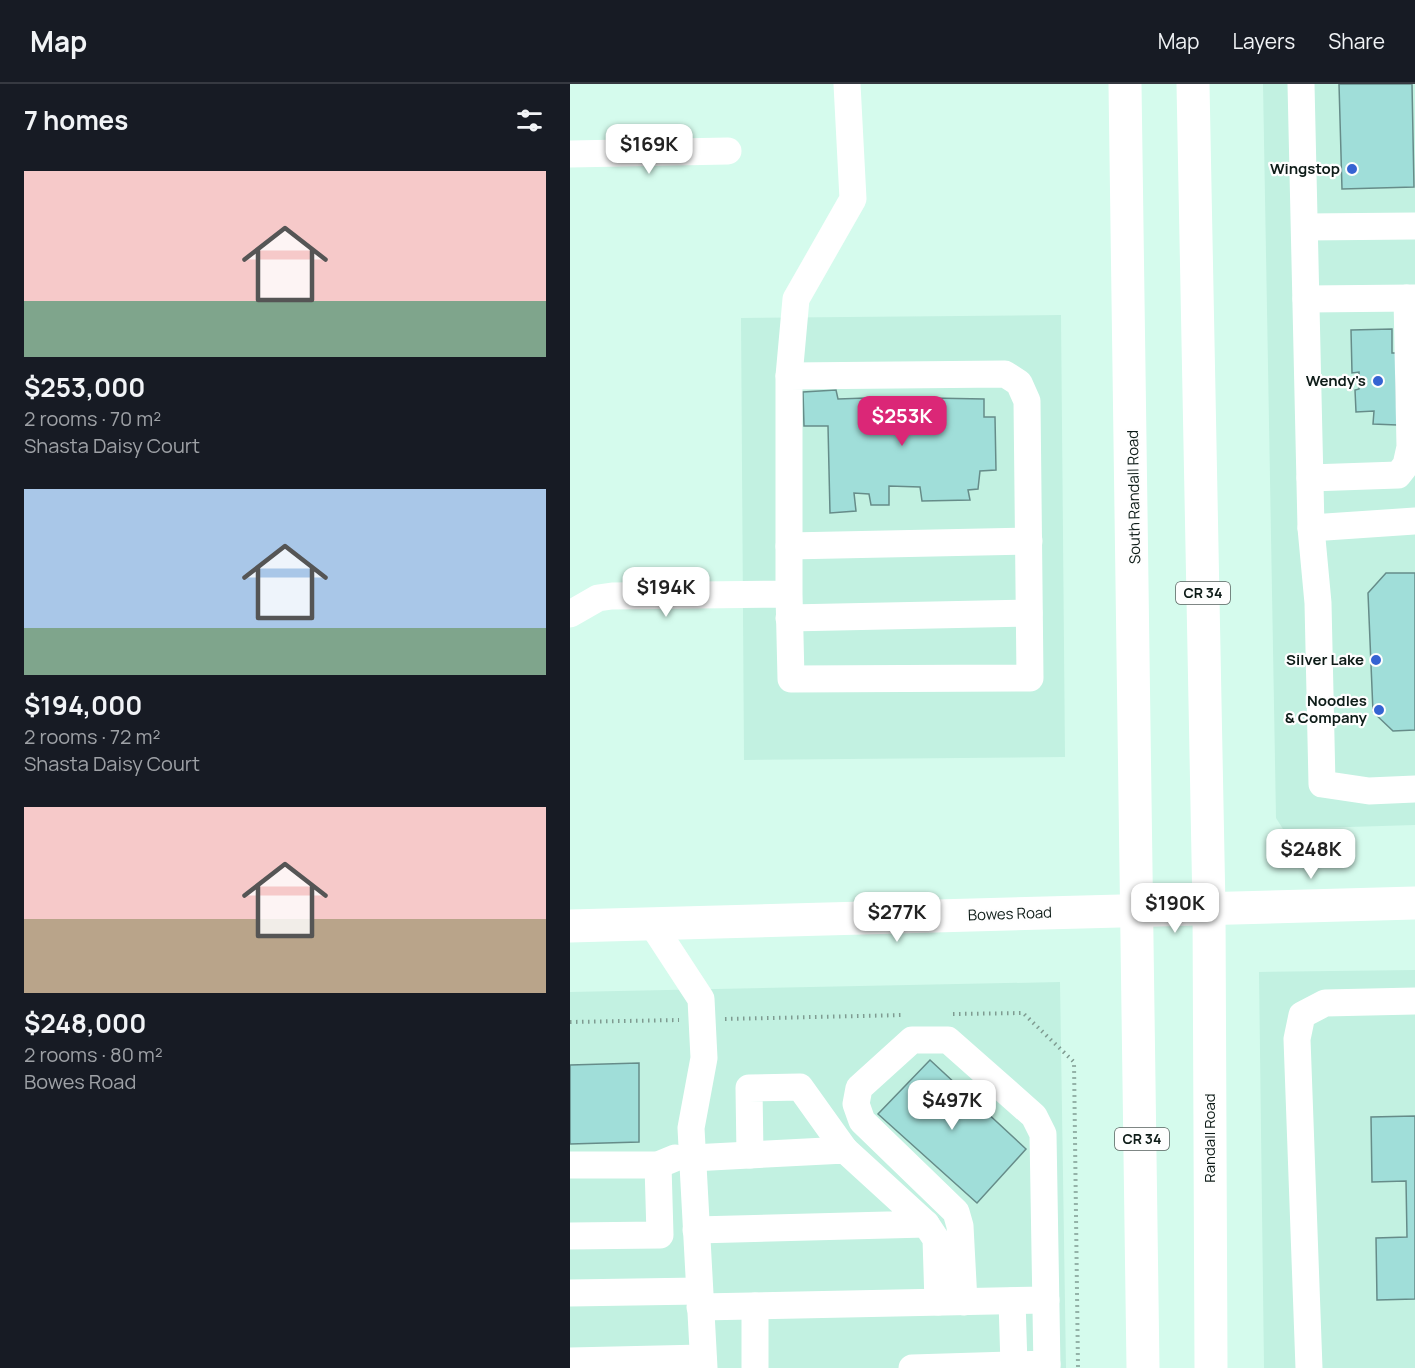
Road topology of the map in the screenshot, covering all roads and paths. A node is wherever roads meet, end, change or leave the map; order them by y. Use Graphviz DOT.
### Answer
graph roads {
  1 [pos="847,84"];
  2 [pos="1125,84"];
  3 [pos="1193,84"];
  4 [pos="1301,84"];
  5 [pos="728,151"];
  6 [pos="570,154"];
  7 [pos="1415,226"];
  8 [pos="1305,227"];
  9 [pos="1411,298"];
  10 [pos="1306,299"];
  11 [pos="789,376"];
  12 [pos="1310,478"];
  13 [pos="1415,521"];
  14 [pos="1311,528"];
  15 [pos="1029,541"];
  16 [pos="789,546"];
  17 [pos="789,606"];
  18 [pos="1029,613"];
  19 [pos="570,614"];
  20 [pos="1415,789"];
  21 [pos="1415,903"];
  22 [pos="1209,908"];
  23 [pos="1140,909"];
  24 [pos="652,924"];
  25 [pos="570,926"];
  26 [pos="1415,1001"];
  27 [pos="952,1014"];
  28 [pos="916,1015"];
  29 [pos="703,1020"];
  30 [pos="570,1022"];
  31 [pos="845,1150"];
  32 [pos="750,1155"];
  33 [pos="693,1163"];
  34 [pos="658,1165"];
  35 [pos="570,1166"];
  36 [pos="926,1224"];
  37 [pos="696,1230"];
  38 [pos="570,1236"];
  39 [pos="570,1293"];
  40 [pos="699,1299"];
  41 [pos="1046,1300"];
  42 [pos="1012,1301"];
  43 [pos="951,1302"];
  44 [pos="755,1306"];
  45 [pos="570,1361"];
  46 [pos="704,1363"];
  47 [pos="1014,1365"];
  48 [pos="1047,1366"];
  49 [pos="755,1368"];
  50 [pos="912,1368"];
  51 [pos="1078,1368"];
  52 [pos="1143,1368"];
  53 [pos="1212,1368"];
  54 [pos="1309,1368"];
  1 -- 11 [label="street"];
  2 -- 23 [label="main road, South Randall Road / CR 34"];
  3 -- 22 [label="main road, CR 34"];
  4 -- 8 [label="street"];
  5 -- 6 [label="street"];
  7 -- 8 [label="street"];
  8 -- 10 [label="street"];
  9 -- 10 [label="street"];
  9 -- 12 [label="street"];
  10 -- 12 [label="street"];
  11 -- 15 [label="street"];
  11 -- 16 [label="street"];
  12 -- 14 [label="street"];
  13 -- 14 [label="street"];
  14 -- 20 [label="street"];
  15 -- 16 [label="street"];
  15 -- 18 [label="street"];
  16 -- 17 [label="street"];
  17 -- 18 [label="street"];
  17 -- 18 [label="street"];
  17 -- 19 [label="street"];
  21 -- 22 [label="main road, Bowes Road"];
  22 -- 23 [label="main road, Bowes Road"];
  22 -- 53 [label="main road, Randall Road / CR 34"];
  23 -- 24 [label="main road, Bowes Road"];
  23 -- 52 [label="main road, CR 34"];
  24 -- 25 [label="main road, Bowes Road"];
  24 -- 29 [label="street"];
  26 -- 54 [label="street"];
  27 -- 51 [label="path"];
  28 -- 29 [label="path"];
  29 -- 30 [label="path"];
  29 -- 33 [label="street"];
  31 -- 32 [label="street"];
  31 -- 32 [label="street"];
  31 -- 36 [label="street"];
  32 -- 33 [label="street"];
  33 -- 34 [label="street"];
  33 -- 37 [label="street"];
  34 -- 35 [label="street"];
  34 -- 38 [label="street"];
  36 -- 37 [label="street"];
  36 -- 43 [label="street"];
  37 -- 40 [label="street"];
  39 -- 40 [label="street"];
  40 -- 44 [label="street"];
  40 -- 46 [label="street"];
  41 -- 42 [label="street"];
  41 -- 43 [label="street"];
  41 -- 48 [label="street"];
  42 -- 43 [label="street"];
  42 -- 47 [label="street"];
  43 -- 44 [label="street"];
  44 -- 49 [label="street"];
  45 -- 46 [label="street"];
  47 -- 48 [label="street"];
  47 -- 50 [label="street"];
}
